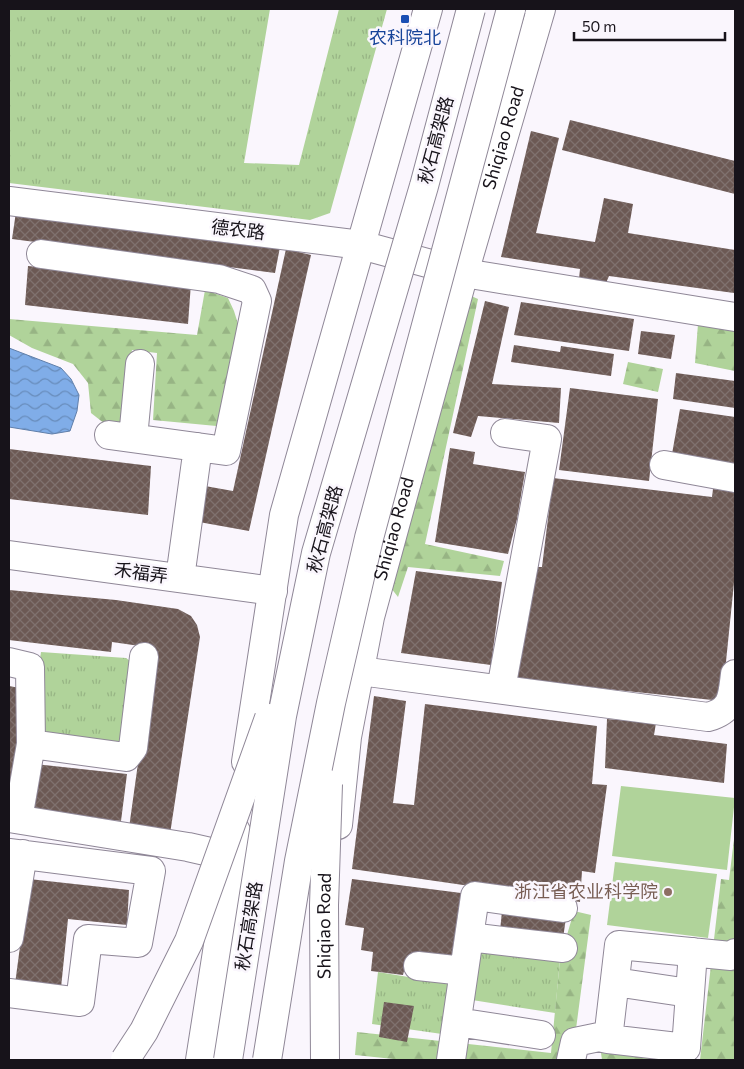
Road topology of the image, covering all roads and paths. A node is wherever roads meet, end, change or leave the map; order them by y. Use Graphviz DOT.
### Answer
graph roads {
  1 [pos="428,9"];
  2 [pos="470,9"];
  3 [pos="511,9"];
  4 [pos="541,9"];
  5 [pos="9,201"];
  6 [pos="361,245"];
  7 [pos="41,254"];
  8 [pos="464,273"];
  9 [pos="735,317"];
  10 [pos="140,364"];
  11 [pos="505,433"];
  12 [pos="198,447"];
  13 [pos="664,465"];
  14 [pos="735,478"];
  15 [pos="9,556"];
  16 [pos="180,578"];
  17 [pos="273,591"];
  18 [pos="298,636"];
  19 [pos="144,658"];
  20 [pos="9,662"];
  21 [pos="360,671"];
  22 [pos="735,674"];
  23 [pos="500,689"];
  24 [pos="331,703"];
  25 [pos="31,744"];
  26 [pos="14,819"];
  27 [pos="16,853"];
  28 [pos="232,857"];
  29 [pos="563,908"];
  30 [pos="469,937"];
  31 [pos="9,938"];
  32 [pos="563,948"];
  33 [pos="693,952"];
  34 [pos="735,953"];
  35 [pos="418,966"];
  36 [pos="464,971"];
  37 [pos="615,982"];
  38 [pos="9,993"];
  39 [pos="689,993"];
  40 [pos="457,1022"];
  41 [pos="541,1035"];
  42 [pos="608,1039"];
  43 [pos="125,1060"];
  44 [pos="200,1060"];
  45 [pos="228,1060"];
  46 [pos="267,1060"];
  47 [pos="312,1060"];
  48 [pos="325,1060"];
  49 [pos="451,1060"];
  50 [pos="571,1060"];
  1 -- 6 [label="main road"];
  2 -- 18 [label="main road, 秋石高架路, bridge"];
  3 -- 24 [label="main road, bridge"];
  4 -- 8 [label="main road, Shiqiao Road"];
  5 -- 6 [label="main road, 德农路"];
  6 -- 8 [label="main road, 德农路"];
  6 -- 17 [label="main road"];
  7 -- 12 [label="main road"];
  8 -- 9 [label="main road, 德农路"];
  8 -- 21 [label="main road, Shiqiao Road"];
  10 -- 12 [label="main road"];
  11 -- 23 [label="main road"];
  12 -- 16 [label="main road"];
  13 -- 14 [label="main road"];
  15 -- 16 [label="main road, 禾福弄"];
  16 -- 17 [label="main road, 禾福弄"];
  17 -- 28 [label="main road"];
  18 -- 43 [label="main road, bridge"];
  18 -- 45 [label="main road, 秋石高架路, bridge"];
  19 -- 25 [label="main road"];
  20 -- 25 [label="main road"];
  21 -- 23 [label="main road"];
  21 -- 47 [label="main road, Shiqiao Road"];
  22 -- 23 [label="main road"];
  24 -- 46 [label="main road, bridge"];
  24 -- 48 [label="main road, bridge"];
  25 -- 26 [label="main road"];
  26 -- 28 [label="main road"];
  27 -- 31 [label="main road"];
  27 -- 38 [label="main road"];
  28 -- 44 [label="main road"];
  29 -- 30 [label="main road"];
  30 -- 32 [label="main road"];
  30 -- 36 [label="main road"];
  33 -- 34 [label="main road"];
  33 -- 37 [label="main road"];
  33 -- 39 [label="main road"];
  35 -- 36 [label="main road"];
  36 -- 40 [label="main road"];
  37 -- 39 [label="main road"];
  37 -- 42 [label="main road"];
  39 -- 42 [label="main road"];
  40 -- 41 [label="main road"];
  40 -- 49 [label="main road"];
  42 -- 50 [label="main road"];
}
